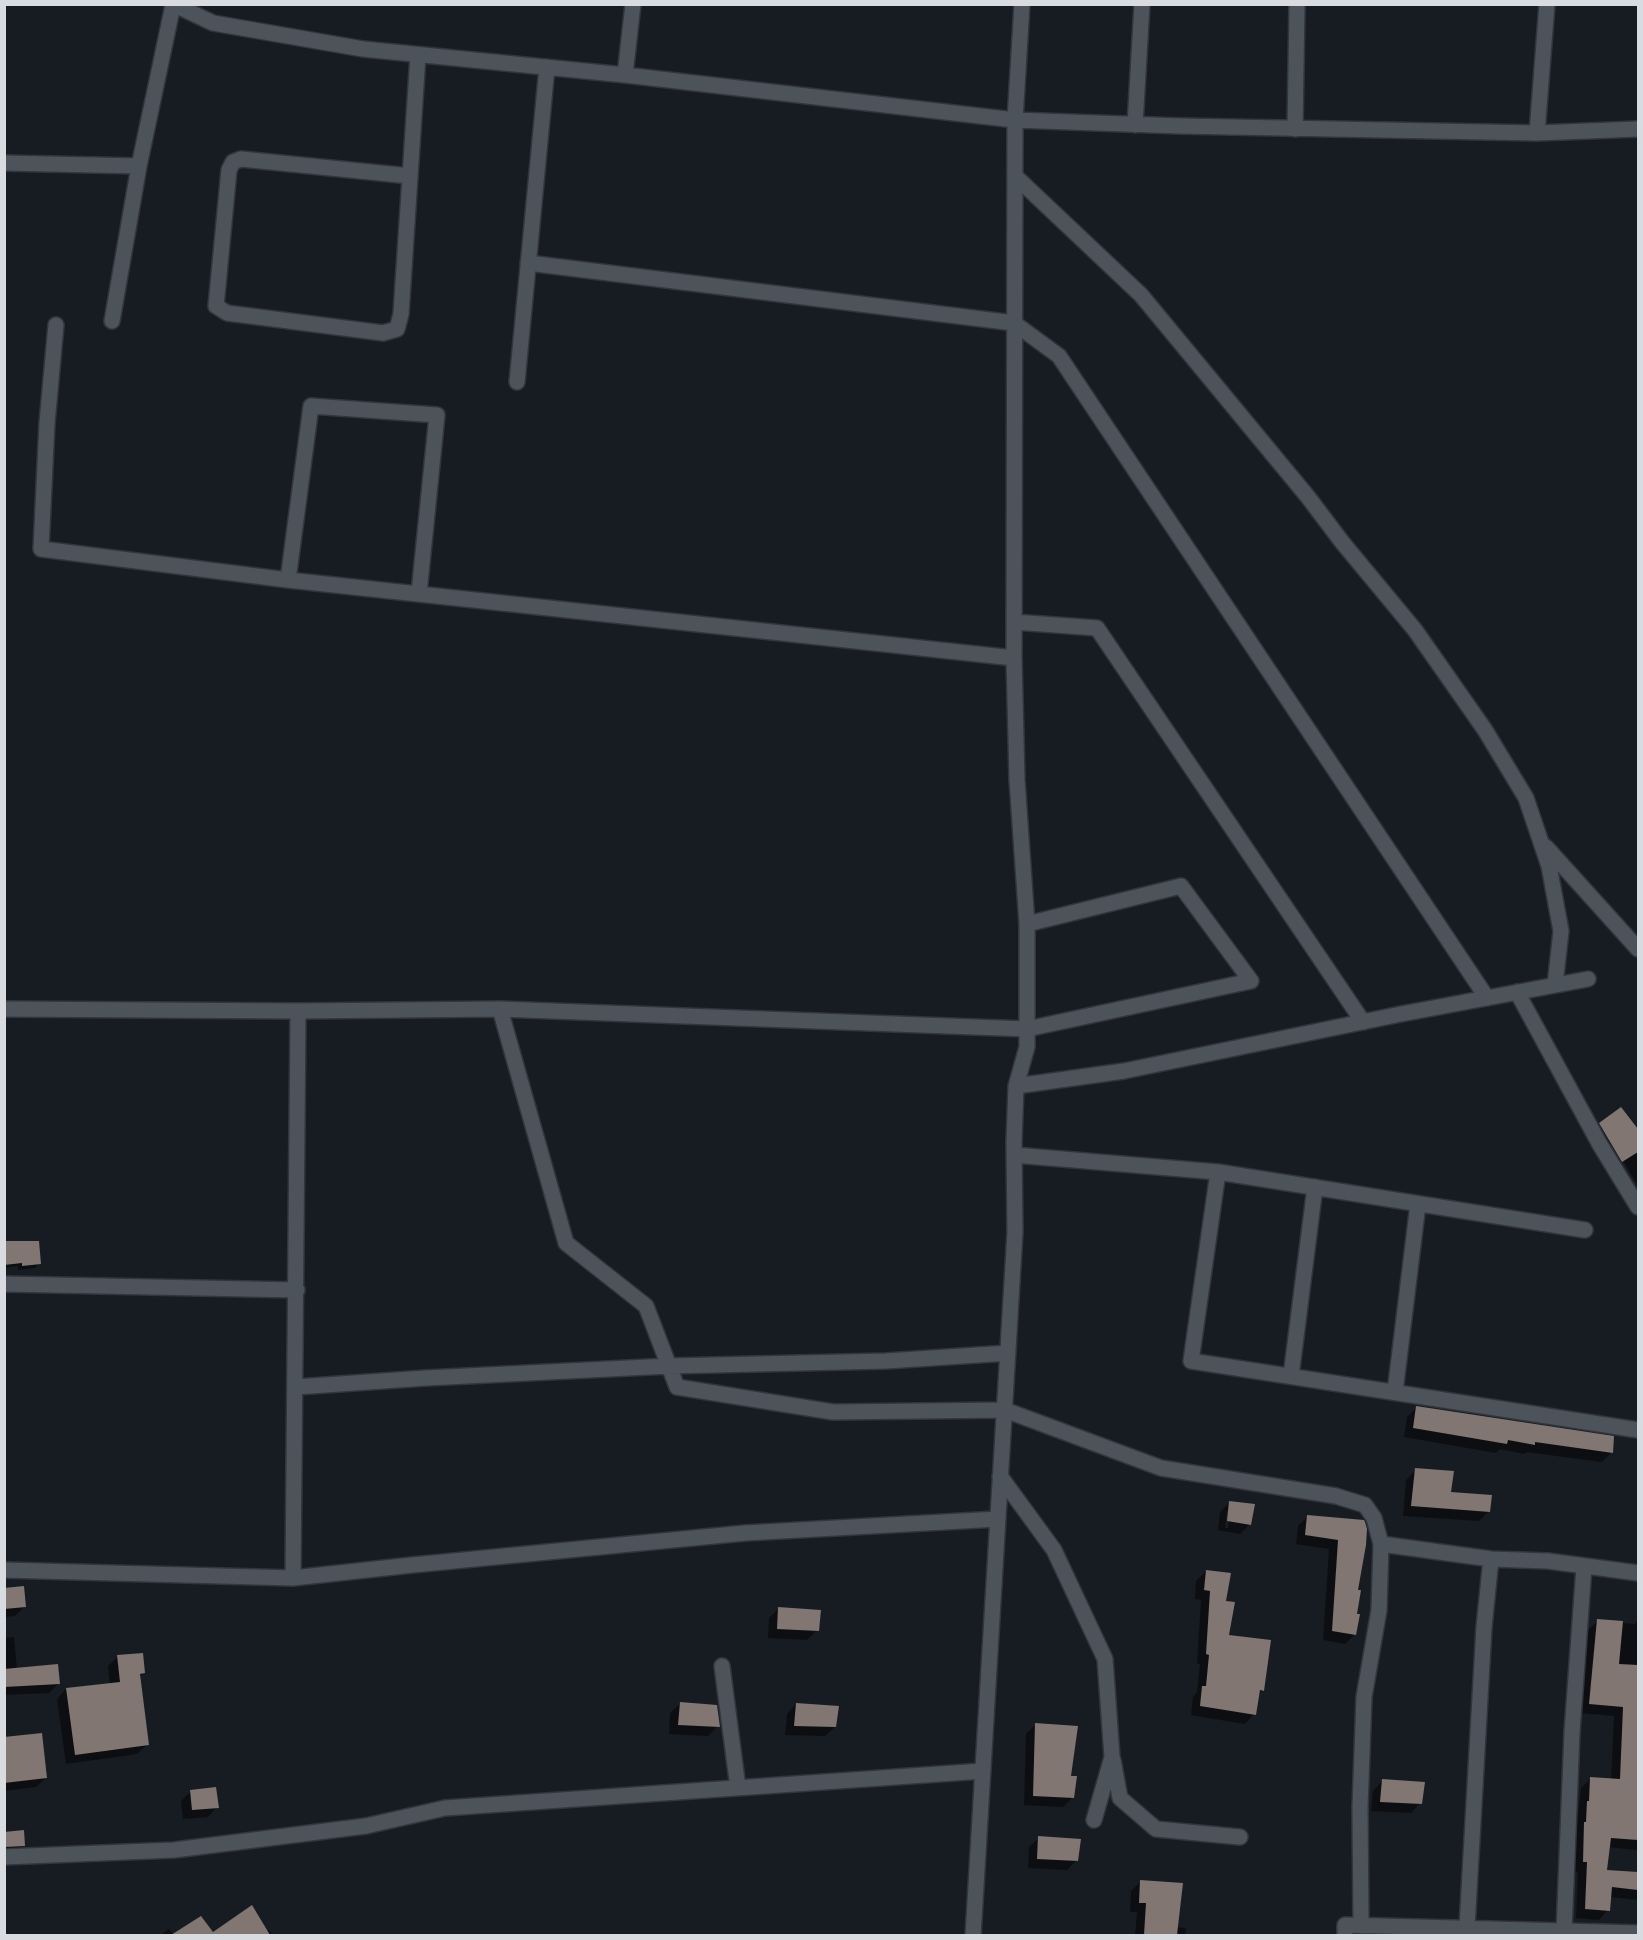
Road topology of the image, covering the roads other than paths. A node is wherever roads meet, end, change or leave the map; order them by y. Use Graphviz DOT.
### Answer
graph roads {
  1 [pos="633,4"];
  2 [pos="1022,4"];
  3 [pos="1142,4"];
  4 [pos="1297,4"];
  5 [pos="1547,4"];
  6 [pos="173,5"];
  7 [pos="418,55"];
  8 [pos="547,67"];
  9 [pos="625,75"];
  10 [pos="1015,120"];
  11 [pos="1135,125"];
  12 [pos="1295,129"];
  13 [pos="1638,129"];
  14 [pos="1538,133"];
  15 [pos="4,163"];
  16 [pos="139,166"];
  17 [pos="410,176"];
  18 [pos="1015,176"];
  19 [pos="528,263"];
  20 [pos="112,321"];
  21 [pos="1014,323"];
  22 [pos="56,325"];
  23 [pos="517,382"];
  24 [pos="288,580"];
  25 [pos="419,593"];
  26 [pos="1014,622"];
  27 [pos="1014,658"];
  28 [pos="1541,841"];
  29 [pos="1027,924"];
  30 [pos="1638,950"];
  31 [pos="1588,979"];
  32 [pos="1555,985"];
  33 [pos="1517,992"];
  34 [pos="1487,998"];
  35 [pos="4,1009"];
  36 [pos="500,1009"];
  37 [pos="298,1011"];
  38 [pos="1363,1022"];
  39 [pos="1027,1029"];
  40 [pos="1016,1086"];
  41 [pos="1014,1155"];
  42 [pos="1218,1172"];
  43 [pos="1314,1187"];
  44 [pos="1418,1204"];
  45 [pos="1638,1208"];
  46 [pos="1585,1230"];
  47 [pos="4,1284"];
  48 [pos="297,1290"];
  49 [pos="1008,1353"];
  50 [pos="669,1366"];
  51 [pos="1291,1376"];
  52 [pos="296,1387"];
  53 [pos="1395,1392"];
  54 [pos="1005,1410"];
  55 [pos="1638,1430"];
  56 [pos="1000,1476"];
  57 [pos="998,1519"];
  58 [pos="1382,1544"];
  59 [pos="1491,1559"];
  60 [pos="1584,1567"];
  61 [pos="4,1570"];
  62 [pos="1638,1573"];
  63 [pos="293,1578"];
  64 [pos="722,1666"];
  65 [pos="1112,1757"];
  66 [pos="983,1771"];
  67 [pos="738,1788"];
  68 [pos="1094,1820"];
  69 [pos="1240,1837"];
  70 [pos="4,1857"];
  71 [pos="1361,1926"];
  72 [pos="1467,1927"];
  73 [pos="1564,1932"];
  74 [pos="1631,1933"];
  75 [pos="973,1935"];
  76 [pos="1345,1935"];
  1 -- 9 [label="street"];
  2 -- 10 [label="street"];
  3 -- 11 [label="street"];
  4 -- 12 [label="street"];
  5 -- 14 [label="street"];
  6 -- 7 [label="street"];
  6 -- 16 [label="street"];
  7 -- 8 [label="street"];
  7 -- 17 [label="street"];
  8 -- 9 [label="street"];
  8 -- 19 [label="street"];
  9 -- 10 [label="street"];
  10 -- 11 [label="street"];
  10 -- 18 [label="street"];
  11 -- 12 [label="street"];
  12 -- 14 [label="street"];
  13 -- 14 [label="street"];
  15 -- 16 [label="street"];
  16 -- 20 [label="street"];
  17 -- 17 [label="street"];
  18 -- 21 [label="street"];
  18 -- 28 [label="street"];
  19 -- 21 [label="street"];
  19 -- 23 [label="street"];
  21 -- 26 [label="street"];
  21 -- 34 [label="street"];
  22 -- 24 [label="street"];
  24 -- 25 [label="street"];
  24 -- 25 [label="street"];
  25 -- 27 [label="street"];
  26 -- 27 [label="street"];
  26 -- 38 [label="street"];
  27 -- 29 [label="street"];
  28 -- 30 [label="street"];
  28 -- 32 [label="street"];
  29 -- 39 [label="street"];
  29 -- 39 [label="street"];
  31 -- 32 [label="street"];
  32 -- 33 [label="street"];
  33 -- 34 [label="street"];
  33 -- 45 [label="street"];
  34 -- 38 [label="street"];
  35 -- 37 [label="street"];
  36 -- 37 [label="street"];
  36 -- 39 [label="street"];
  36 -- 50 [label="street"];
  37 -- 48 [label="street"];
  38 -- 40 [label="street"];
  39 -- 40 [label="street"];
  40 -- 41 [label="street"];
  41 -- 42 [label="street"];
  41 -- 49 [label="street"];
  42 -- 43 [label="street"];
  42 -- 51 [label="street"];
  43 -- 44 [label="street"];
  43 -- 51 [label="street"];
  44 -- 46 [label="street"];
  44 -- 53 [label="street"];
  47 -- 48 [label="street"];
  48 -- 52 [label="street"];
  49 -- 50 [label="street"];
  49 -- 54 [label="street"];
  50 -- 52 [label="street"];
  50 -- 54 [label="street"];
  51 -- 53 [label="street"];
  52 -- 63 [label="street"];
  53 -- 55 [label="street"];
  54 -- 56 [label="street"];
  54 -- 58 [label="street"];
  56 -- 57 [label="street"];
  56 -- 65 [label="street"];
  57 -- 63 [label="street"];
  57 -- 66 [label="street"];
  58 -- 59 [label="street"];
  58 -- 71 [label="street"];
  59 -- 60 [label="street"];
  59 -- 72 [label="street"];
  60 -- 62 [label="street"];
  60 -- 73 [label="street"];
  61 -- 63 [label="street"];
  64 -- 67 [label="street"];
  65 -- 68 [label="street"];
  65 -- 69 [label="street"];
  66 -- 67 [label="street"];
  66 -- 75 [label="street"];
  67 -- 70 [label="street"];
  71 -- 72 [label="street"];
  71 -- 76 [label="street"];
  72 -- 73 [label="street"];
  73 -- 74 [label="street"];
}
